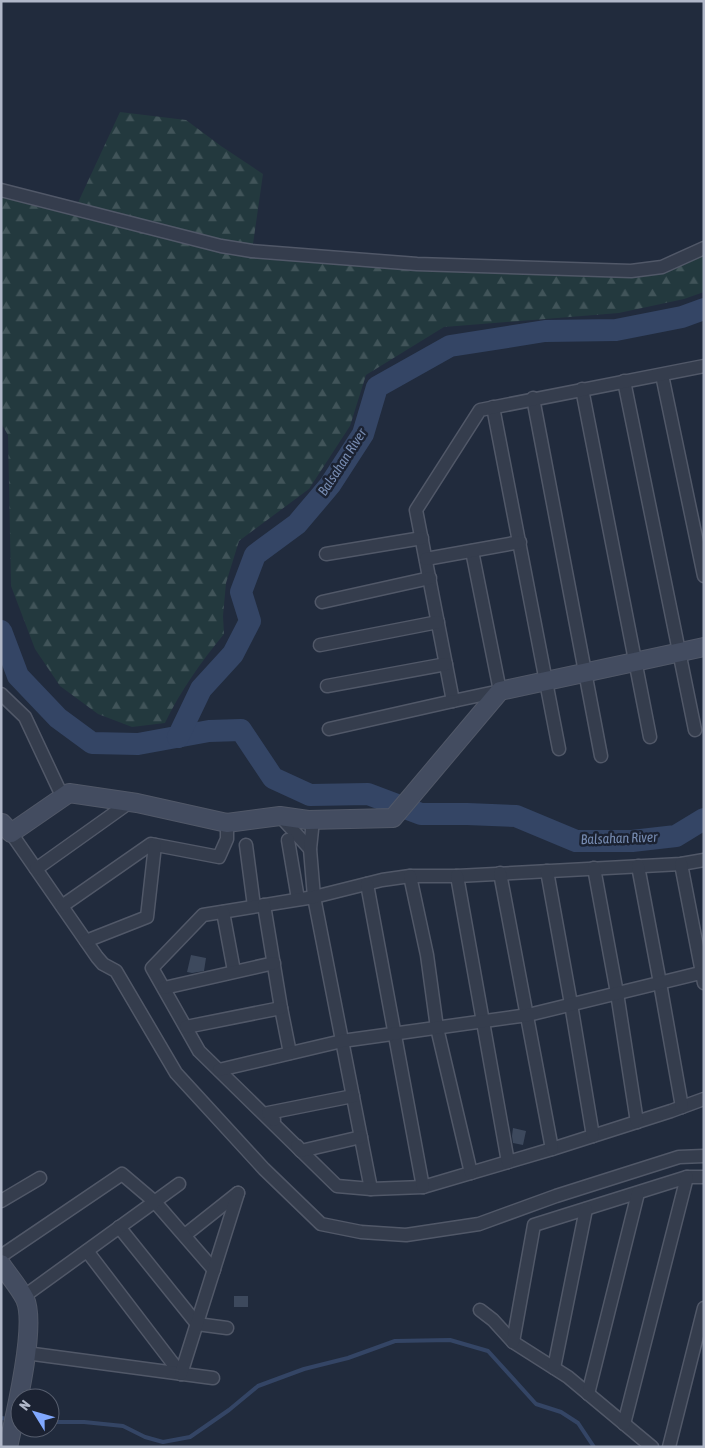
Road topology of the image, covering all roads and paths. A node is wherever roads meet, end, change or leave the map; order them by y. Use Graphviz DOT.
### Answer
graph roads {
  1 [pos="1,190"];
  2 [pos="704,248"];
  3 [pos="704,366"];
  4 [pos="662,375"];
  5 [pos="624,381"];
  6 [pos="582,389"];
  7 [pos="533,398"];
  8 [pos="493,407"];
  9 [pos="422,538"];
  10 [pos="520,542"];
  11 [pos="472,551"];
  12 [pos="326,554"];
  13 [pos="426,559"];
  14 [pos="704,576"];
  15 [pos="430,578"];
  16 [pos="322,602"];
  17 [pos="438,622"];
  18 [pos="320,645"];
  19 [pos="704,647"];
  20 [pos="680,652"];
  21 [pos="634,662"];
  22 [pos="446,664"];
  23 [pos="586,673"];
  24 [pos="547,681"];
  25 [pos="327,686"];
  26 [pos="500,691"];
  27 [pos="1,694"];
  28 [pos="453,701"];
  29 [pos="329,729"];
  30 [pos="695,730"];
  31 [pos="650,737"];
  32 [pos="559,749"];
  33 [pos="602,756"];
  34 [pos="63,798"];
  35 [pos="130,802"];
  36 [pos="280,816"];
  37 [pos="313,820"];
  38 [pos="227,823"];
  39 [pos="4,825"];
  40 [pos="288,840"];
  41 [pos="155,845"];
  42 [pos="246,845"];
  43 [pos="310,849"];
  44 [pos="704,860"];
  45 [pos="682,864"];
  46 [pos="638,866"];
  47 [pos="594,868"];
  48 [pos="36,869"];
  49 [pos="547,871"];
  50 [pos="500,873"];
  51 [pos="410,876"];
  52 [pos="457,876"];
  53 [pos="368,884"];
  54 [pos="314,896"];
  55 [pos="298,899"];
  56 [pos="62,906"];
  57 [pos="259,906"];
  58 [pos="223,912"];
  59 [pos="86,941"];
  60 [pos="274,963"];
  61 [pos="234,971"];
  62 [pos="703,976"];
  63 [pos="660,983"];
  64 [pos="164,988"];
  65 [pos="617,993"];
  66 [pos="571,1004"];
  67 [pos="280,1008"];
  68 [pos="528,1015"];
  69 [pos="483,1021"];
  70 [pos="186,1027"];
  71 [pos="437,1028"];
  72 [pos="395,1034"];
  73 [pos="342,1041"];
  74 [pos="290,1054"];
  75 [pos="219,1070"];
  76 [pos="353,1096"];
  77 [pos="704,1099"];
  78 [pos="682,1107"];
  79 [pos="637,1122"];
  80 [pos="593,1136"];
  81 [pos="361,1138"];
  82 [pos="552,1149"];
  83 [pos="301,1151"];
  84 [pos="704,1156"];
  85 [pos="508,1162"];
  86 [pos="471,1173"];
  87 [pos="687,1177"];
  88 [pos="704,1177"];
  89 [pos="40,1178"];
  90 [pos="179,1184"];
  91 [pos="423,1187"];
  92 [pos="371,1189"];
  93 [pos="638,1193"];
  94 [pos="1,1201"];
  95 [pos="155,1202"];
  96 [pos="586,1209"];
  97 [pos="120,1227"];
  98 [pos="185,1235"];
  99 [pos="87,1251"];
  100 [pos="1,1256"];
  101 [pos="1,1264"];
  102 [pos="214,1270"];
  103 [pos="24,1297"];
  104 [pos="704,1308"];
  105 [pos="480,1310"];
  106 [pos="197,1324"];
  107 [pos="228,1328"];
  108 [pos="513,1342"];
  109 [pos="26,1354"];
  110 [pos="554,1368"];
  111 [pos="182,1374"];
  112 [pos="213,1378"];
  113 [pos="588,1394"];
  114 [pos="624,1424"];
  115 [pos="8,1447"];
  116 [pos="652,1447"];
  117 [pos="669,1447"];
  1 -- 2 [label="street"];
  3 -- 4 [label="street"];
  4 -- 5 [label="street"];
  4 -- 14 [label="street"];
  5 -- 6 [label="street"];
  5 -- 20 [label="street"];
  6 -- 7 [label="street"];
  6 -- 21 [label="street"];
  7 -- 8 [label="street"];
  7 -- 23 [label="street"];
  8 -- 9 [label="street"];
  8 -- 10 [label="street"];
  9 -- 12 [label="street"];
  9 -- 13 [label="street"];
  10 -- 11 [label="street"];
  10 -- 24 [label="street"];
  11 -- 13 [label="street"];
  11 -- 26 [label="street"];
  13 -- 15 [label="street"];
  15 -- 16 [label="street"];
  15 -- 17 [label="street"];
  17 -- 18 [label="street"];
  17 -- 22 [label="street"];
  19 -- 20 [label="street"];
  20 -- 21 [label="street"];
  20 -- 30 [label="street"];
  21 -- 23 [label="street"];
  21 -- 31 [label="street"];
  22 -- 25 [label="street"];
  22 -- 28 [label="street"];
  23 -- 24 [label="street"];
  23 -- 33 [label="street"];
  24 -- 26 [label="street"];
  24 -- 32 [label="street"];
  26 -- 28 [label="street"];
  26 -- 37 [label="street"];
  27 -- 34 [label="street"];
  28 -- 29 [label="street"];
  34 -- 35 [label="street"];
  34 -- 39 [label="street"];
  35 -- 38 [label="street"];
  35 -- 48 [label="street"];
  36 -- 37 [label="street"];
  36 -- 38 [label="street"];
  36 -- 43 [label="street"];
  37 -- 43 [label="street"];
  38 -- 41 [label="street"];
  39 -- 48 [label="street"];
  40 -- 55 [label="street"];
  41 -- 56 [label="street"];
  41 -- 59 [label="street"];
  42 -- 57 [label="street"];
  43 -- 54 [label="street"];
  44 -- 45 [label="street"];
  45 -- 46 [label="street"];
  45 -- 62 [label="street"];
  46 -- 47 [label="street"];
  46 -- 63 [label="street"];
  47 -- 49 [label="street"];
  47 -- 65 [label="street"];
  48 -- 56 [label="street"];
  49 -- 50 [label="street"];
  49 -- 66 [label="street"];
  50 -- 52 [label="street"];
  50 -- 68 [label="street"];
  51 -- 52 [label="street"];
  51 -- 53 [label="street"];
  51 -- 71 [label="street"];
  52 -- 69 [label="street"];
  53 -- 54 [label="street"];
  53 -- 72 [label="street"];
  54 -- 55 [label="street"];
  54 -- 73 [label="street"];
  55 -- 57 [label="street"];
  56 -- 59 [label="street"];
  57 -- 58 [label="street"];
  57 -- 60 [label="street"];
  58 -- 61 [label="street"];
  58 -- 64 [label="street"];
  59 -- 84 [label="street"];
  60 -- 61 [label="street"];
  60 -- 67 [label="street"];
  61 -- 64 [label="street"];
  62 -- 63 [label="street"];
  63 -- 65 [label="street"];
  63 -- 78 [label="street"];
  64 -- 70 [label="street"];
  65 -- 66 [label="street"];
  65 -- 79 [label="street"];
  66 -- 68 [label="street"];
  66 -- 80 [label="street"];
  67 -- 70 [label="street"];
  67 -- 74 [label="street"];
  68 -- 69 [label="street"];
  68 -- 82 [label="street"];
  69 -- 71 [label="street"];
  69 -- 85 [label="street"];
  70 -- 75 [label="street"];
  71 -- 72 [label="street"];
  71 -- 86 [label="street"];
  72 -- 73 [label="street"];
  72 -- 91 [label="street"];
  73 -- 74 [label="street"];
  73 -- 76 [label="street"];
  74 -- 75 [label="street"];
  75 -- 83 [label="street"];
  76 -- 81 [label="street"];
  76 -- 83 [label="street"];
  77 -- 78 [label="street"];
  78 -- 79 [label="street"];
  79 -- 80 [label="street"];
  80 -- 82 [label="street"];
  81 -- 83 [label="street"];
  81 -- 92 [label="street"];
  82 -- 85 [label="street"];
  83 -- 92 [label="street"];
  85 -- 86 [label="street"];
  86 -- 91 [label="street"];
  87 -- 88 [label="street"];
  87 -- 93 [label="street"];
  87 -- 114 [label="street"];
  89 -- 94 [label="street"];
  90 -- 95 [label="street"];
  91 -- 92 [label="street"];
  93 -- 96 [label="street"];
  93 -- 113 [label="street"];
  95 -- 97 [label="street"];
  95 -- 98 [label="street"];
  95 -- 100 [label="street"];
  96 -- 108 [label="street"];
  96 -- 110 [label="street"];
  97 -- 99 [label="street"];
  97 -- 106 [label="street"];
  98 -- 102 [label="street"];
  98 -- 102 [label="street"];
  99 -- 103 [label="street"];
  99 -- 111 [label="street"];
  101 -- 103 [label="street"];
  102 -- 106 [label="street"];
  103 -- 109 [label="street"];
  104 -- 117 [label="street"];
  105 -- 108 [label="street"];
  106 -- 107 [label="street"];
  106 -- 111 [label="street"];
  108 -- 110 [label="street"];
  109 -- 111 [label="street"];
  109 -- 115 [label="street"];
  110 -- 113 [label="street"];
  111 -- 112 [label="street"];
  113 -- 114 [label="street"];
  114 -- 116 [label="street"];
}
